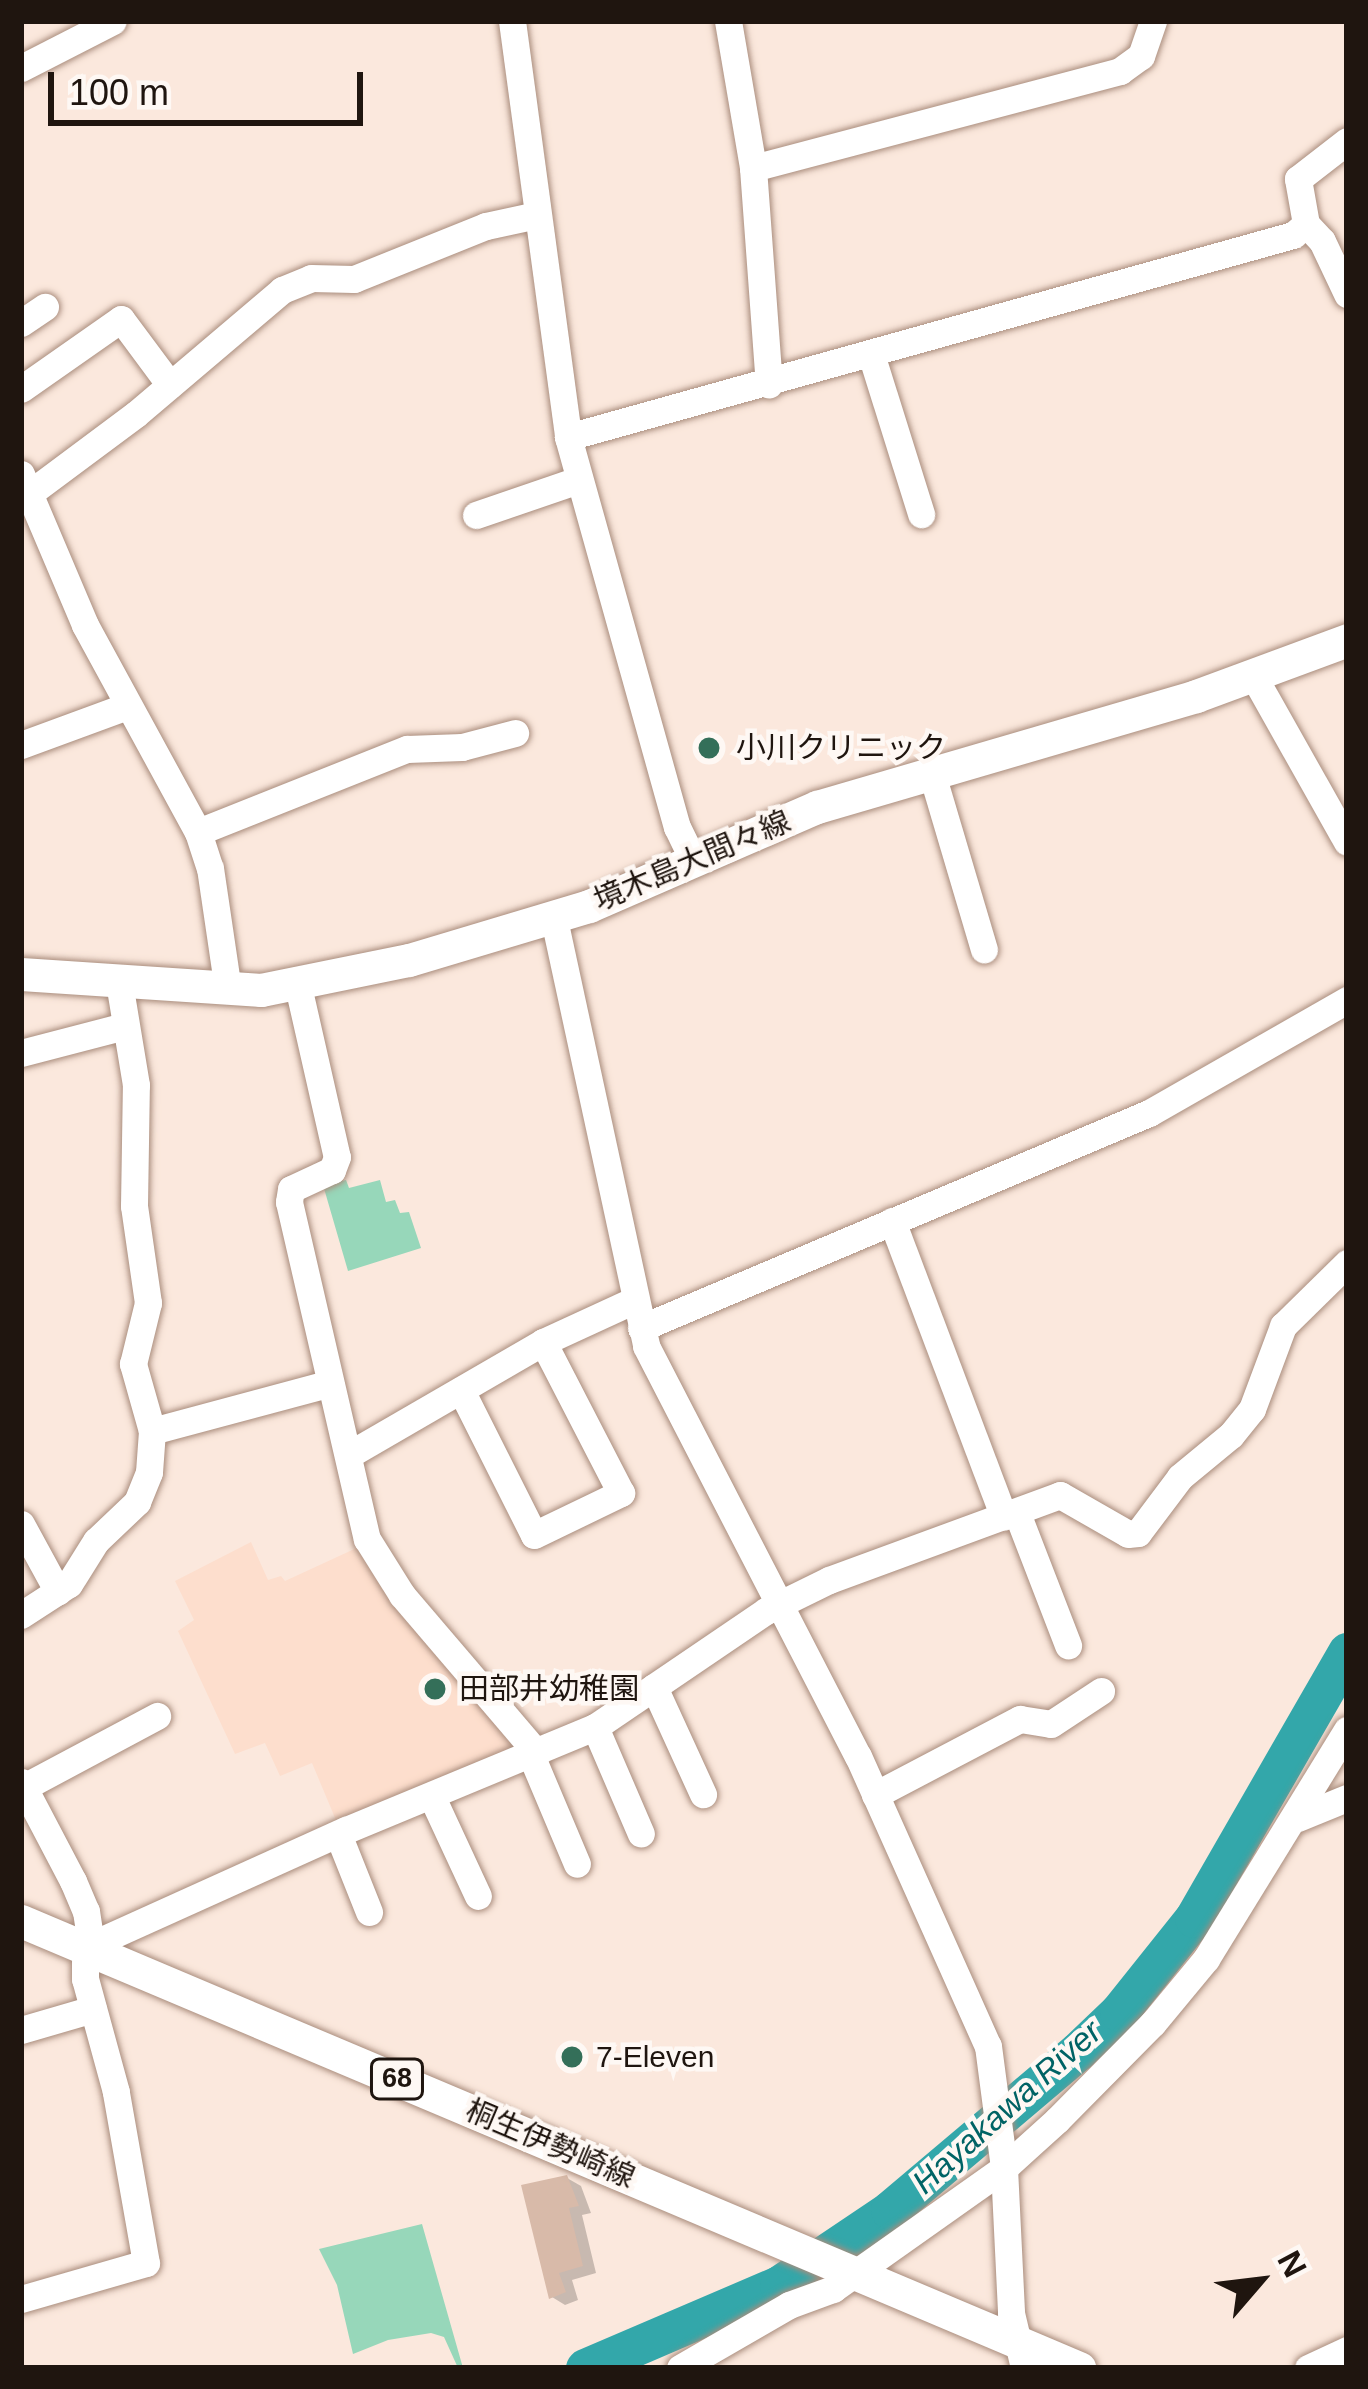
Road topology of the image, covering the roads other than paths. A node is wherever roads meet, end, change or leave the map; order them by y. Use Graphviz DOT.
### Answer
graph roads {
  1 [pos="113,21"];
  2 [pos="512,21"];
  3 [pos="728,21"];
  4 [pos="1153,21"];
  5 [pos="21,68"];
  6 [pos="1347,141"];
  7 [pos="753,168"];
  8 [pos="537,215"];
  9 [pos="1306,224"];
  10 [pos="1347,294"];
  11 [pos="45,307"];
  12 [pos="21,323"];
  13 [pos="871,354"];
  14 [pos="769,384"];
  15 [pos="170,385"];
  16 [pos="21,389"];
  17 [pos="568,436"];
  18 [pos="578,481"];
  19 [pos="25,484"];
  20 [pos="476,514"];
  21 [pos="921,514"];
  22 [pos="1347,640"];
  23 [pos="1254,676"];
  24 [pos="128,706"];
  25 [pos="515,733"];
  26 [pos="21,745"];
  27 [pos="932,774"];
  28 [pos="198,832"];
  29 [pos="1347,842"];
  30 [pos="692,860"];
  31 [pos="554,919"];
  32 [pos="984,949"];
  33 [pos="21,974"];
  34 [pos="119,982"];
  35 [pos="298,986"];
  36 [pos="228,990"];
  37 [pos="1347,1000"];
  38 [pos="124,1026"];
  39 [pos="21,1053"];
  40 [pos="892,1221"];
  41 [pos="1347,1263"];
  42 [pos="637,1314"];
  43 [pos="544,1342"];
  44 [pos="327,1384"];
  45 [pos="461,1390"];
  46 [pos="152,1431"];
  47 [pos="350,1454"];
  48 [pos="1011,1515"];
  49 [pos="21,1524"];
  50 [pos="58,1592"];
  51 [pos="783,1603"];
  52 [pos="21,1615"];
  53 [pos="1068,1645"];
  54 [pos="654,1687"];
  55 [pos="1101,1690"];
  56 [pos="157,1716"];
  57 [pos="595,1727"];
  58 [pos="1347,1730"];
  59 [pos="534,1754"];
  60 [pos="22,1785"];
  61 [pos="704,1794"];
  62 [pos="875,1795"];
  63 [pos="432,1797"];
  64 [pos="1347,1798"];
  65 [pos="1298,1817"];
  66 [pos="338,1834"];
  67 [pos="641,1834"];
  68 [pos="578,1864"];
  69 [pos="478,1897"];
  70 [pos="369,1912"];
  71 [pos="21,1921"];
  72 [pos="92,1951"];
  73 [pos="93,2008"];
  74 [pos="21,2030"];
  75 [pos="1004,2162"];
  76 [pos="850,2271"];
  77 [pos="21,2299"];
  78 [pos="1347,2350"];
  79 [pos="1020,2354"];
  80 [pos="680,2368"];
  81 [pos="1079,2368"];
  82 [pos="1307,2368"];
  1 -- 5 [label="street"];
  2 -- 8 [label="street"];
  3 -- 7 [label="street"];
  4 -- 7 [label="street"];
  6 -- 9 [label="street"];
  7 -- 14 [label="street"];
  8 -- 15 [label="street"];
  8 -- 17 [label="street"];
  9 -- 10 [label="street"];
  9 -- 13 [label="street"];
  11 -- 12 [label="street"];
  13 -- 14 [label="street"];
  13 -- 21 [label="street"];
  14 -- 17 [label="street"];
  15 -- 16 [label="street"];
  15 -- 19 [label="street"];
  17 -- 18 [label="street"];
  18 -- 20 [label="street"];
  18 -- 30 [label="street"];
  19 -- 24 [label="street"];
  22 -- 23 [label="main road, 境木島大間々線"];
  23 -- 27 [label="main road, 境木島大間々線"];
  23 -- 29 [label="street"];
  24 -- 26 [label="street"];
  24 -- 28 [label="street"];
  25 -- 28 [label="street"];
  27 -- 30 [label="main road, 境木島大間々線"];
  27 -- 32 [label="street"];
  28 -- 36 [label="street"];
  30 -- 31 [label="main road, 境木島大間々線"];
  31 -- 35 [label="main road, 境木島大間々線"];
  31 -- 42 [label="street"];
  33 -- 34 [label="main road, 境木島大間々線"];
  34 -- 36 [label="main road, 境木島大間々線"];
  34 -- 38 [label="street"];
  35 -- 36 [label="main road, 境木島大間々線"];
  35 -- 44 [label="street"];
  37 -- 40 [label="street"];
  38 -- 39 [label="street"];
  38 -- 46 [label="street"];
  40 -- 42 [label="street"];
  40 -- 48 [label="street"];
  41 -- 48 [label="street"];
  42 -- 43 [label="street"];
  42 -- 51 [label="street"];
  43 -- 45 [label="street"];
  43 -- 45 [label="street"];
  44 -- 46 [label="street"];
  44 -- 47 [label="street"];
  45 -- 47 [label="street"];
  46 -- 50 [label="street"];
  47 -- 59 [label="street"];
  48 -- 51 [label="street"];
  48 -- 53 [label="street"];
  49 -- 50 [label="street"];
  50 -- 52 [label="street"];
  51 -- 54 [label="street"];
  51 -- 62 [label="street"];
  54 -- 57 [label="street"];
  54 -- 61 [label="street"];
  55 -- 62 [label="street"];
  56 -- 60 [label="street"];
  57 -- 59 [label="street"];
  57 -- 67 [label="street"];
  58 -- 65 [label="street"];
  59 -- 63 [label="street"];
  59 -- 68 [label="street"];
  60 -- 72 [label="street"];
  62 -- 75 [label="street"];
  63 -- 66 [label="street"];
  63 -- 69 [label="street"];
  64 -- 65 [label="street"];
  65 -- 75 [label="street"];
  66 -- 70 [label="street"];
  66 -- 72 [label="street"];
  71 -- 72 [label="main road, 桐生伊勢崎線 / 68"];
  72 -- 73 [label="street"];
  72 -- 76 [label="main road, 桐生伊勢崎線 / 68"];
  73 -- 74 [label="street"];
  73 -- 77 [label="street"];
  75 -- 76 [label="street"];
  75 -- 79 [label="street"];
  76 -- 79 [label="main road, 桐生伊勢崎線 / 68"];
  76 -- 80 [label="street"];
  78 -- 82 [label="street"];
  79 -- 81 [label="main road, 桐生伊勢崎線 / 68"];
}
